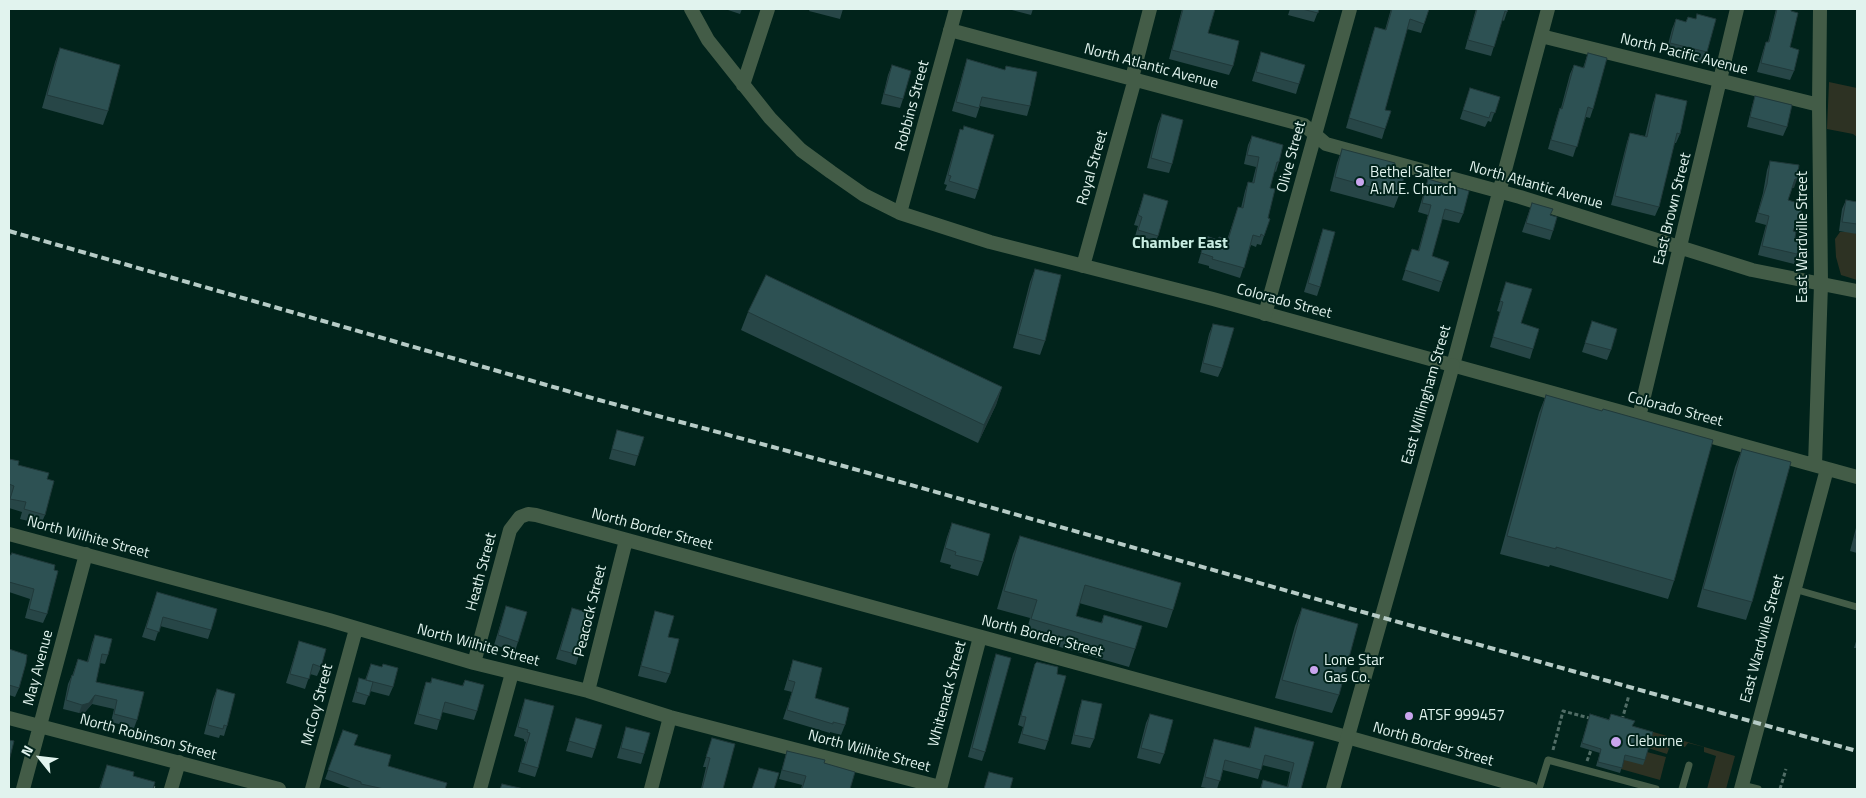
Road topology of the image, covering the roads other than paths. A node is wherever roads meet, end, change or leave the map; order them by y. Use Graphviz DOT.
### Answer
graph roads {
  1 [pos="691,9"];
  2 [pos="768,9"];
  3 [pos="956,9"];
  4 [pos="1150,9"];
  5 [pos="1350,9"];
  6 [pos="1548,9"];
  7 [pos="1737,9"];
  8 [pos="1820,9"];
  9 [pos="950,30"];
  10 [pos="1541,36"];
  11 [pos="1133,79"];
  12 [pos="1721,82"];
  13 [pos="743,85"];
  14 [pos="1819,105"];
  15 [pos="1315,134"];
  16 [pos="1499,191"];
  17 [pos="900,212"];
  18 [pos="1680,247"];
  19 [pos="1083,266"];
  20 [pos="1820,284"];
  21 [pos="1857,291"];
  22 [pos="1265,314"];
  23 [pos="1452,365"];
  24 [pos="1639,417"];
  25 [pos="1821,467"];
  26 [pos="1857,477"];
  27 [pos="545,518"];
  28 [pos="9,534"];
  29 [pos="626,540"];
  30 [pos="86,554"];
  31 [pos="1794,589"];
  32 [pos="1857,607"];
  33 [pos="356,629"];
  34 [pos="980,637"];
  35 [pos="474,663"];
  36 [pos="512,673"];
  37 [pos="588,691"];
  38 [pos="670,717"];
  39 [pos="9,718"];
  40 [pos="40,726"];
  41 [pos="1347,737"];
  42 [pos="178,762"];
  43 [pos="1689,765"];
  44 [pos="1741,787"];
  45 [pos="940,788"];
  46 [pos="23,789"];
  47 [pos="171,789"];
  48 [pos="279,789"];
  49 [pos="312,789"];
  50 [pos="480,789"];
  51 [pos="651,789"];
  52 [pos="1333,789"];
  53 [pos="1531,789"];
  54 [pos="1539,789"];
  55 [pos="1656,789"];
  56 [pos="1682,789"];
  57 [pos="1758,789"];
  1 -- 13 [label="street, Colorado Street"];
  2 -- 13 [label="street"];
  3 -- 9 [label="street, Robbins Street"];
  4 -- 11 [label="street, Royal Street"];
  5 -- 15 [label="street, Olive Street"];
  6 -- 10 [label="street, East Willingham Street"];
  7 -- 12 [label="street, East Brown Street"];
  8 -- 14 [label="street, East Wardville Street"];
  9 -- 11 [label="street, North Atlantic Avenue"];
  9 -- 17 [label="street, Robbins Street"];
  10 -- 12 [label="street, North Pacific Avenue"];
  10 -- 16 [label="street, East Willingham Street"];
  11 -- 15 [label="street, North Atlantic Avenue"];
  11 -- 19 [label="street, Royal Street"];
  12 -- 14 [label="street, North Pacific Avenue"];
  12 -- 18 [label="street, East Brown Street"];
  13 -- 17 [label="street, Colorado Street"];
  14 -- 20 [label="street, East Wardville Street"];
  15 -- 16 [label="street, North Atlantic Avenue"];
  15 -- 22 [label="street, Olive Street"];
  16 -- 18 [label="street, North Atlantic Avenue"];
  16 -- 23 [label="street, East Willingham Street"];
  17 -- 19 [label="street, Colorado Street"];
  18 -- 20 [label="street, North Atlantic Avenue"];
  18 -- 24 [label="street, East Brown Street"];
  19 -- 22 [label="street, Colorado Street"];
  20 -- 21 [label="street, North Atlantic Avenue"];
  20 -- 25 [label="street, East Wardville Street"];
  22 -- 23 [label="street, Colorado Street"];
  23 -- 24 [label="street, Colorado Street"];
  23 -- 41 [label="street, East Willingham Street"];
  24 -- 25 [label="street, Colorado Street"];
  25 -- 26 [label="street, Colorado Street"];
  25 -- 31 [label="street, East Wardville Street"];
  27 -- 29 [label="street, North Border Street"];
  27 -- 35 [label="street, Heath Street"];
  28 -- 30 [label="street, North Wilhite Street"];
  29 -- 34 [label="street, North Border Street"];
  29 -- 37 [label="street, Peacock Street"];
  30 -- 33 [label="street, North Wilhite Street"];
  30 -- 40 [label="street, May Avenue"];
  31 -- 32 [label="lane"];
  31 -- 44 [label="street, East Wardville Street"];
  33 -- 35 [label="street, North Wilhite Street"];
  33 -- 49 [label="street, McCoy Street"];
  34 -- 41 [label="street, North Border Street"];
  34 -- 45 [label="street, Whitenack Street"];
  35 -- 36 [label="street, North Wilhite Street"];
  36 -- 37 [label="street, North Wilhite Street"];
  36 -- 50 [label="street"];
  37 -- 38 [label="street, North Wilhite Street"];
  38 -- 45 [label="street, North Wilhite Street"];
  38 -- 51 [label="street"];
  39 -- 40 [label="street, North Robinson Street"];
  40 -- 42 [label="street, North Robinson Street"];
  40 -- 46 [label="street, May Avenue"];
  41 -- 52 [label="street, East Willingham Street"];
  41 -- 53 [label="street, North Border Street"];
  42 -- 47 [label="street"];
  42 -- 48 [label="street, North Robinson Street"];
  43 -- 56 [label="lane"];
  44 -- 57 [label="lane"];
  54 -- 55 [label="lane"];
}
